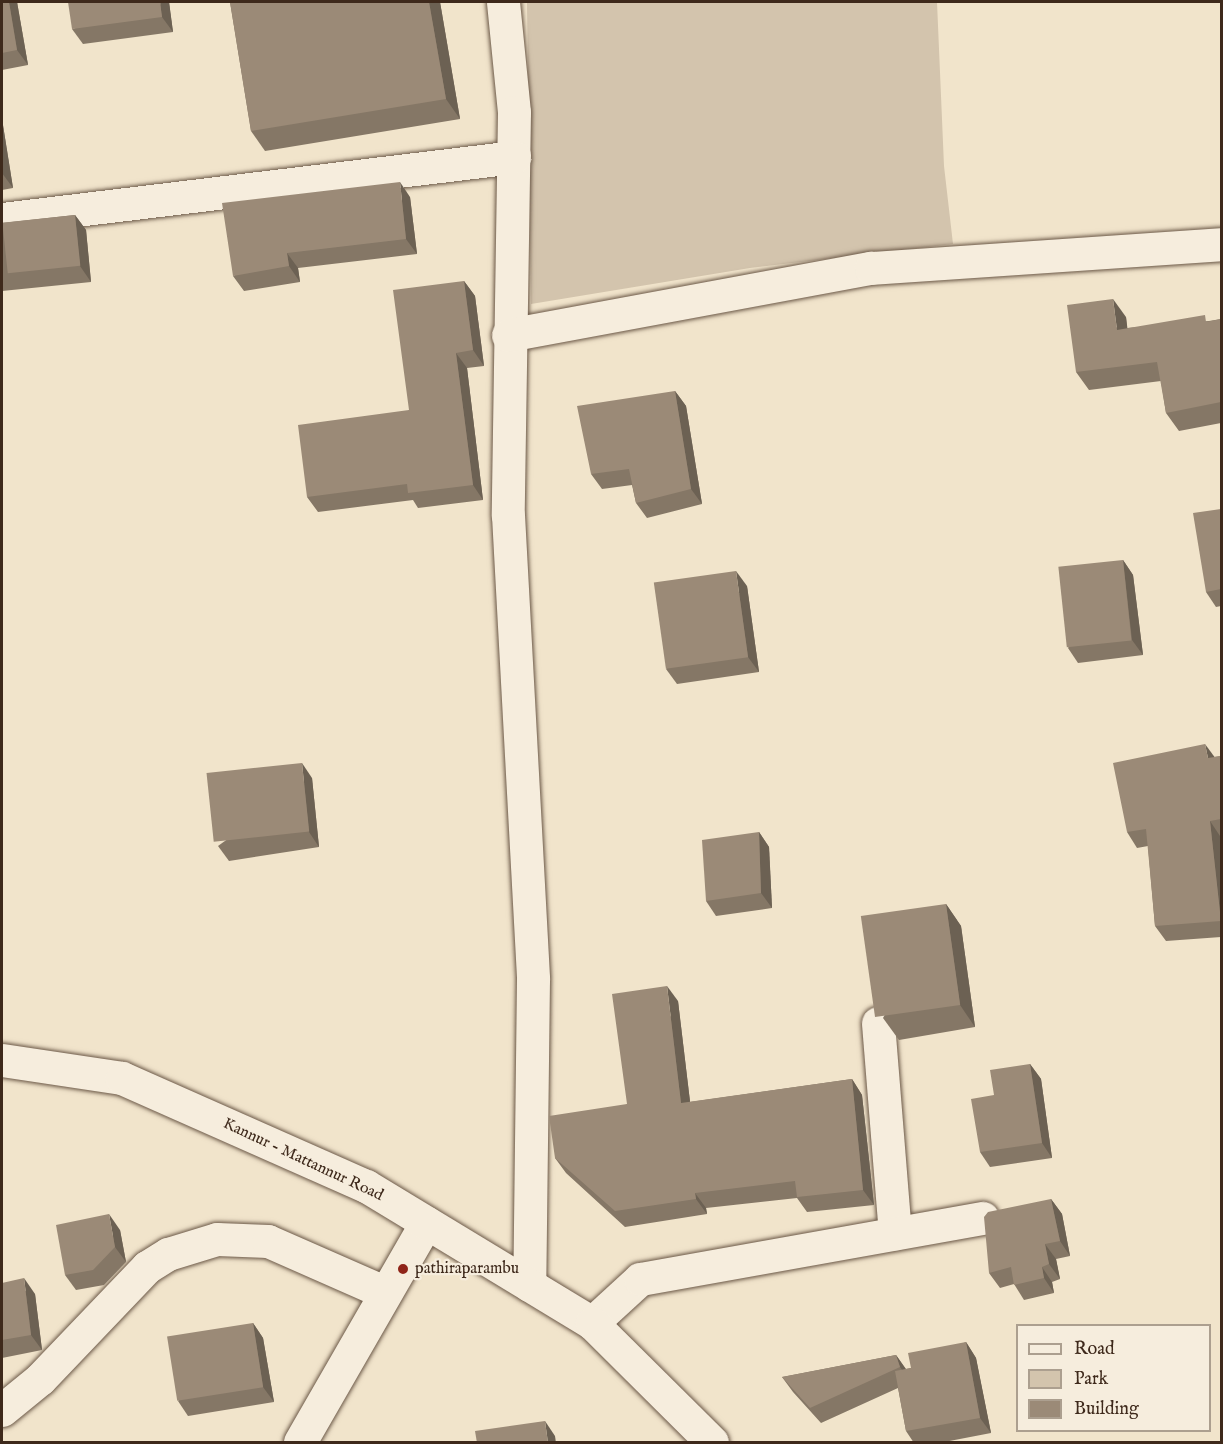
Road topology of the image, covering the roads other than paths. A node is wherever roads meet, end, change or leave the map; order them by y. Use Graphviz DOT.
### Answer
graph roads {
  1 [pos="503,2"];
  2 [pos="514,157"];
  3 [pos="2,219"];
  4 [pos="1221,244"];
  5 [pos="507,335"];
  6 [pos="878,1023"];
  7 [pos="3,1062"];
  8 [pos="983,1218"];
  9 [pos="426,1223"];
  10 [pos="895,1233"];
  11 [pos="529,1285"];
  12 [pos="384,1292"];
  13 [pos="592,1323"];
  14 [pos="2,1410"];
  15 [pos="300,1443"];
  16 [pos="712,1443"];
  1 -- 2 [label="street"];
  2 -- 3 [label="street"];
  2 -- 5 [label="street"];
  4 -- 5 [label="street"];
  5 -- 11 [label="street"];
  6 -- 10 [label="street"];
  7 -- 9 [label="street, Kannur - Mattannur Road"];
  8 -- 10 [label="street"];
  9 -- 11 [label="street, Kannur - Mattannur Road"];
  9 -- 12 [label="street"];
  10 -- 13 [label="street"];
  11 -- 13 [label="street, Kannur - Mattannur Road"];
  12 -- 14 [label="street"];
  12 -- 15 [label="street"];
  13 -- 16 [label="street, Kannur - Mattannur Road"];
}
